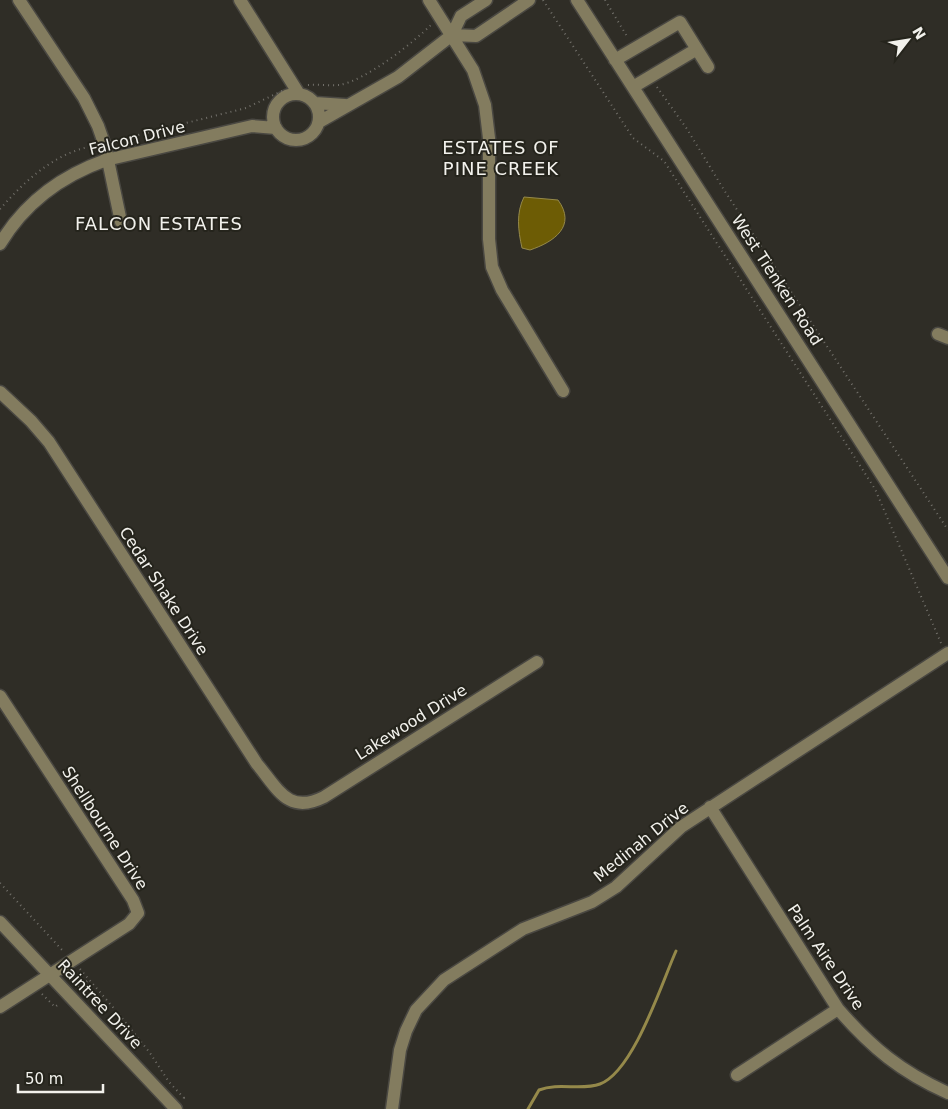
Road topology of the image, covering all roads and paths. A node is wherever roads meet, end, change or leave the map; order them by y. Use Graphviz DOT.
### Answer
graph roads {
  1 [pos="19,0"];
  2 [pos="240,0"];
  3 [pos="429,0"];
  4 [pos="486,0"];
  5 [pos="529,0"];
  6 [pos="543,0"];
  7 [pos="577,0"];
  8 [pos="605,0"];
  9 [pos="440,18"];
  10 [pos="452,35"];
  11 [pos="634,49"];
  12 [pos="697,49"];
  13 [pos="616,60"];
  14 [pos="708,67"];
  15 [pos="650,77"];
  16 [pos="287,78"];
  17 [pos="633,87"];
  18 [pos="301,90"];
  19 [pos="284,98"];
  20 [pos="315,104"];
  21 [pos="345,105"];
  22 [pos="274,112"];
  23 [pos="318,122"];
  24 [pos="252,126"];
  25 [pos="276,128"];
  26 [pos="106,160"];
  27 [pos="121,222"];
  28 [pos="0,244"];
  29 [pos="563,391"];
  30 [pos="0,392"];
  31 [pos="948,530"];
  32 [pos="948,578"];
  33 [pos="947,654"];
  34 [pos="536,662"];
  35 [pos="0,696"];
  36 [pos="302,804"];
  37 [pos="710,807"];
  38 [pos="0,883"];
  39 [pos="0,922"];
  40 [pos="72,961"];
  41 [pos="50,975"];
  42 [pos="0,1007"];
  43 [pos="838,1009"];
  44 [pos="737,1075"];
  45 [pos="948,1094"];
  46 [pos="175,1108"];
  47 [pos="392,1109"];
  1 -- 26 [label="street"];
  2 -- 16 [label="street"];
  3 -- 9 [label="street"];
  4 -- 10 [label="street"];
  5 -- 10 [label="street"];
  6 -- 33 [label="path"];
  7 -- 13 [label="street, West Tienken Road"];
  8 -- 11 [label="path"];
  9 -- 10 [label="street"];
  9 -- 18 [label="path"];
  10 -- 21 [label="street"];
  10 -- 29 [label="street"];
  11 -- 12 [label="street"];
  11 -- 13 [label="street"];
  12 -- 14 [label="street"];
  12 -- 15 [label="street"];
  13 -- 17 [label="street, West Tienken Road"];
  15 -- 17 [label="street"];
  15 -- 31 [label="path"];
  16 -- 18 [label="street"];
  16 -- 19 [label="street"];
  17 -- 32 [label="street, West Tienken Road"];
  18 -- 19 [label="street"];
  18 -- 20 [label="street"];
  19 -- 22 [label="street"];
  20 -- 21 [label="street"];
  20 -- 23 [label="street"];
  21 -- 23 [label="street"];
  22 -- 24 [label="street, Falcon Drive"];
  22 -- 25 [label="street"];
  23 -- 25 [label="street"];
  24 -- 25 [label="street, Falcon Drive"];
  24 -- 26 [label="street, Falcon Drive"];
  26 -- 27 [label="street"];
  26 -- 28 [label="street, Falcon Drive"];
  30 -- 36 [label="street, Cedar Shake Drive"];
  33 -- 37 [label="street, Medinah Drive"];
  34 -- 36 [label="street, Lakewood Drive"];
  35 -- 40 [label="street, Shellbourne Drive"];
  37 -- 43 [label="street, Palm Aire Drive"];
  37 -- 47 [label="street, Medinah Drive"];
  38 -- 40 [label="path"];
  39 -- 41 [label="street, Raintree Drive"];
  40 -- 41 [label="street, Shellbourne Drive"];
  40 -- 46 [label="path"];
  41 -- 42 [label="street, Shellbourne Drive"];
  41 -- 46 [label="street, Raintree Drive"];
  43 -- 44 [label="street"];
  43 -- 45 [label="street, Palm Aire Drive"];
}
